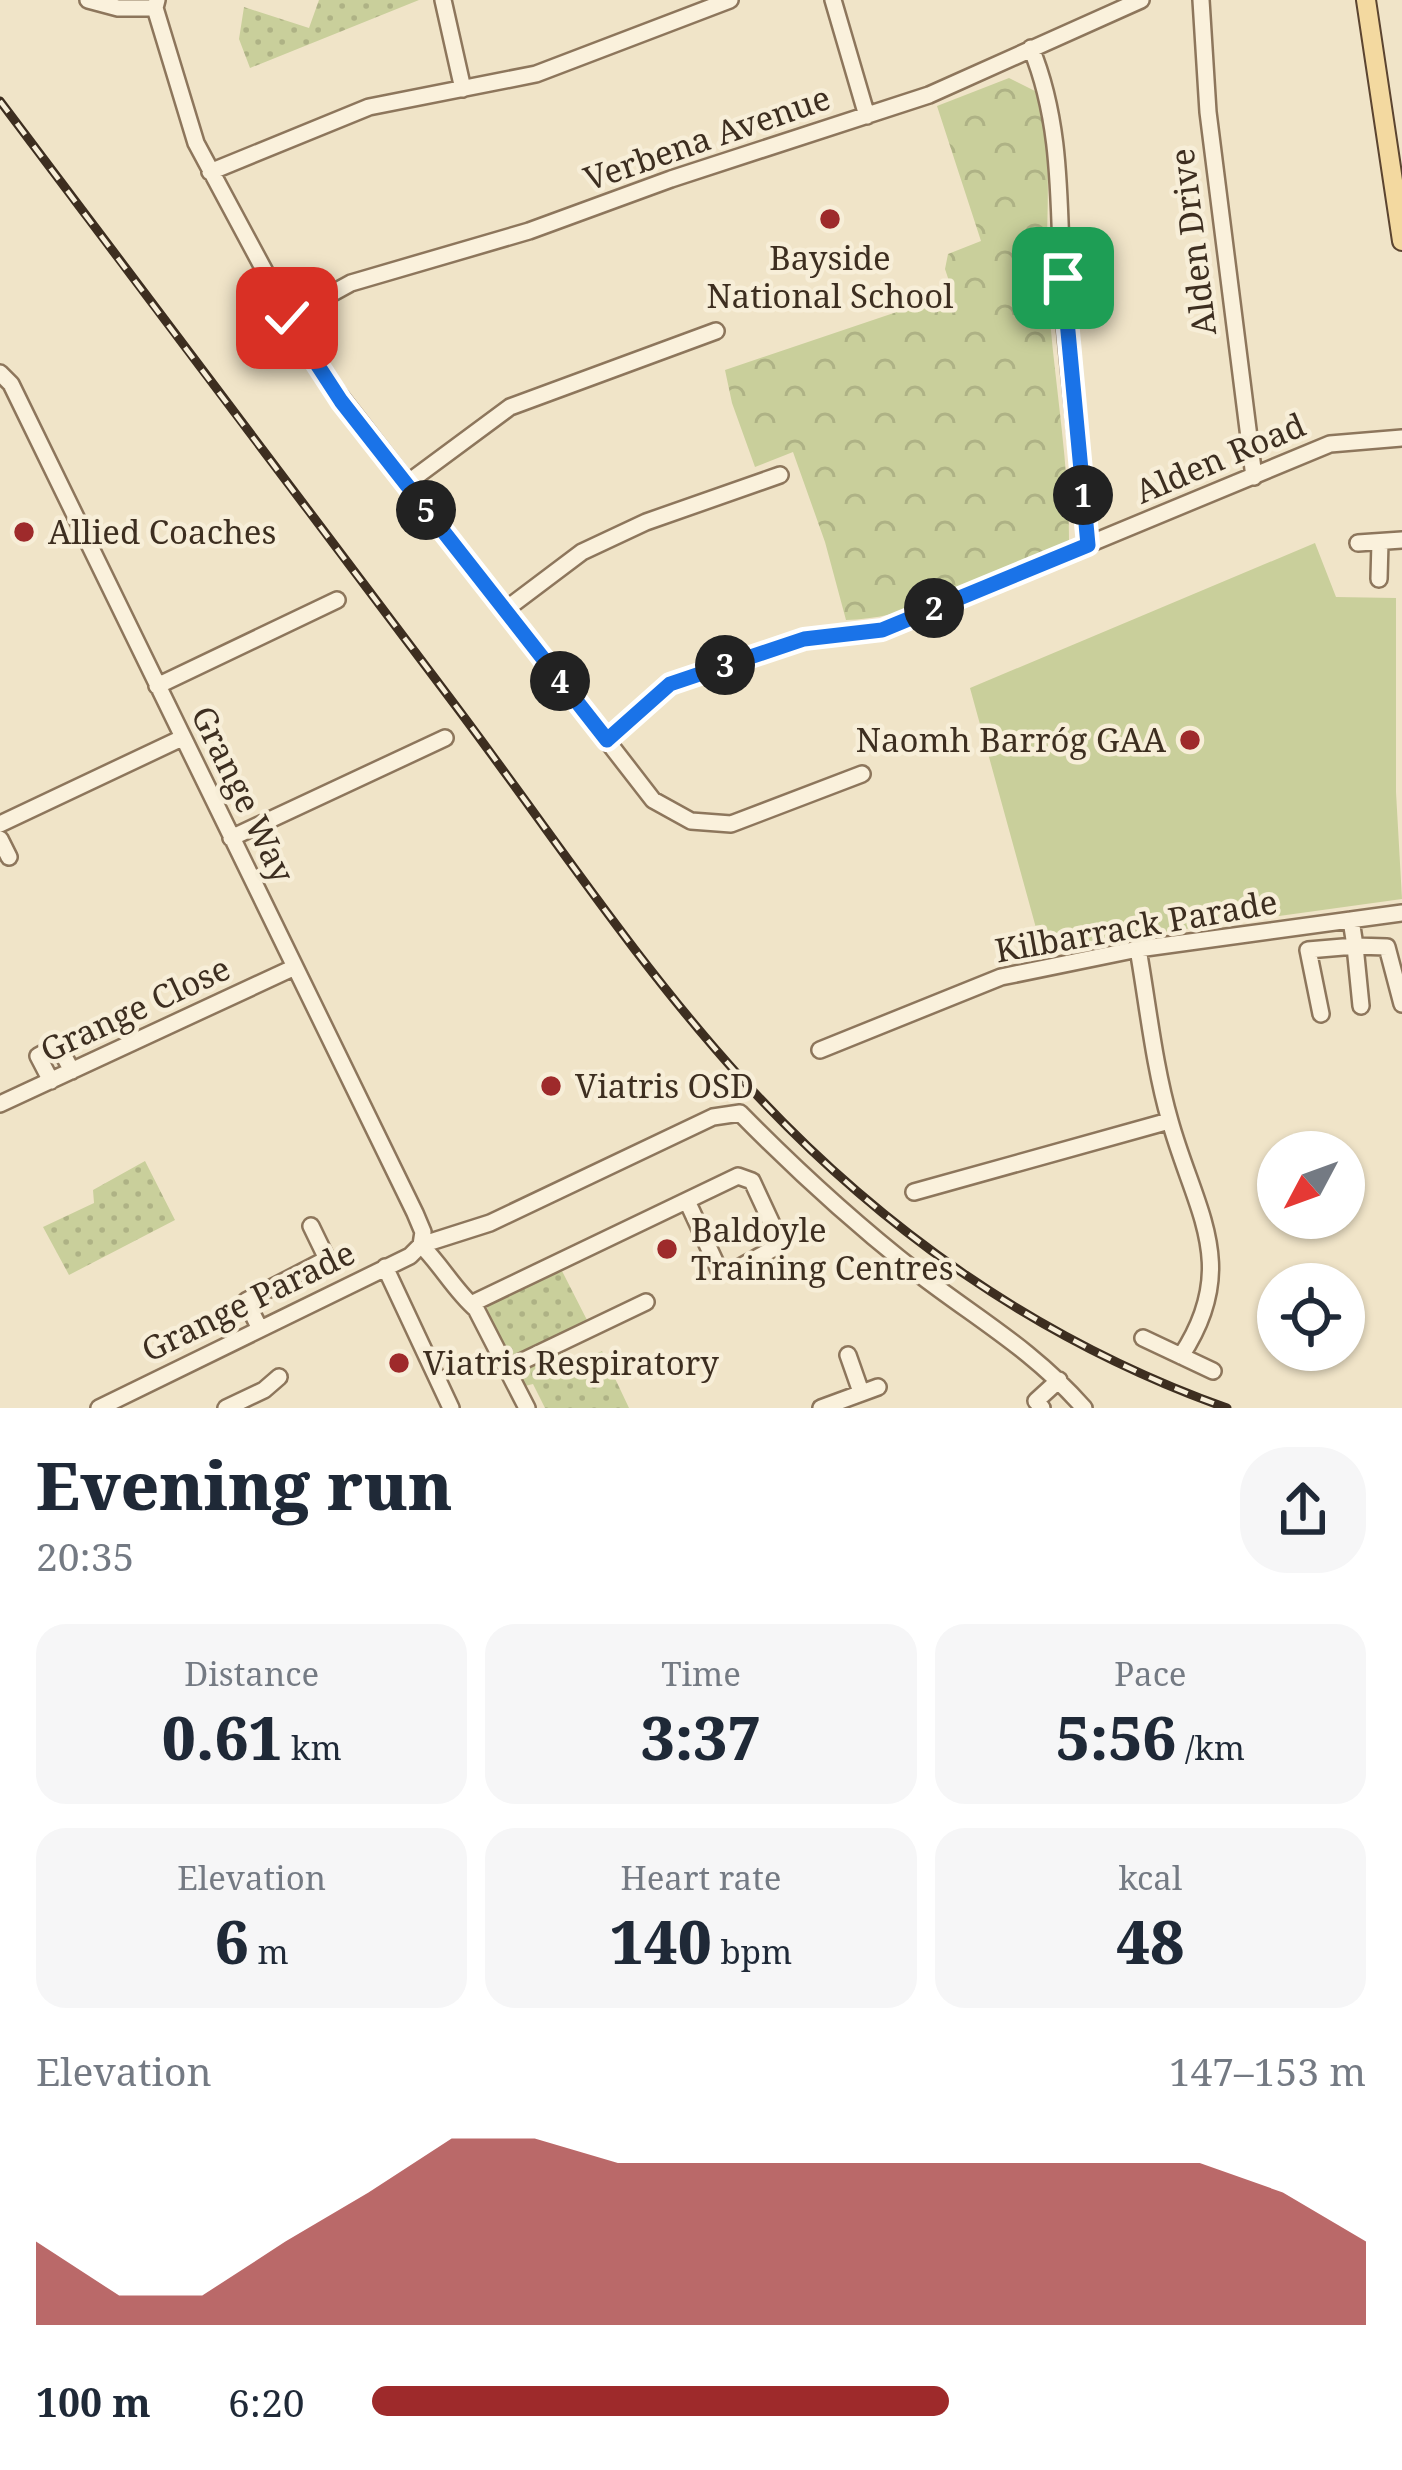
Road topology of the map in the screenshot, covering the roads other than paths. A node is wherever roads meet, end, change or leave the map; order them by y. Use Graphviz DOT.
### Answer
graph roads {
  1 [pos="88,0"];
  2 [pos="443,0"];
  3 [pos="730,0"];
  4 [pos="833,0"];
  5 [pos="1141,0"];
  6 [pos="1201,0"];
  7 [pos="1366,0"];
  8 [pos="156,4"];
  9 [pos="680,8"];
  10 [pos="1031,48"];
  11 [pos="463,88"];
  12 [pos="867,116"];
  13 [pos="210,172"];
  14 [pos="1402,241"];
  15 [pos="287,318"];
  16 [pos="716,331"];
  17 [pos="0,373"];
  18 [pos="1402,438"];
  19 [pos="780,475"];
  20 [pos="1254,477"];
  21 [pos="406,484"];
  22 [pos="1402,540"];
  23 [pos="1380,542"];
  24 [pos="1358,544"];
  25 [pos="1088,545"];
  26 [pos="1379,579"];
  27 [pos="337,600"];
  28 [pos="505,610"];
  29 [pos="157,686"];
  30 [pos="182,738"];
  31 [pos="446,738"];
  32 [pos="607,740"];
  33 [pos="862,775"];
  34 [pos="0,824"];
  35 [pos="231,838"];
  36 [pos="0,839"];
  37 [pos="9,857"];
  38 [pos="1402,913"];
  39 [pos="1351,920"];
  40 [pos="1354,946"];
  41 [pos="1138,950"];
  42 [pos="295,967"];
  43 [pos="1402,1004"];
  44 [pos="1361,1006"];
  45 [pos="1321,1014"];
  46 [pos="820,1050"];
  47 [pos="72,1071"];
  48 [pos="51,1081"];
  49 [pos="0,1104"];
  50 [pos="1169,1121"];
  51 [pos="914,1192"];
  52 [pos="687,1201"];
  53 [pos="311,1226"];
  54 [pos="421,1245"];
  55 [pos="386,1268"];
  56 [pos="646,1302"];
  57 [pos="471,1304"];
  58 [pos="260,1329"];
  59 [pos="1143,1338"];
  60 [pos="848,1355"];
  61 [pos="1181,1356"];
  62 [pos="508,1368"];
  63 [pos="1213,1371"];
  64 [pos="279,1377"];
  65 [pos="1059,1379"];
  66 [pos="99,1408"];
  67 [pos="226,1408"];
  68 [pos="451,1408"];
  69 [pos="527,1408"];
  70 [pos="821,1408"];
  71 [pos="1042,1408"];
  72 [pos="1084,1408"];
  1 -- 8 [label="street"];
  2 -- 11 [label="street"];
  3 -- 9 [label="street"];
  4 -- 12 [label="street"];
  5 -- 10 [label="street, Verbena Avenue"];
  6 -- 20 [label="street, Alden Drive"];
  7 -- 14 [label="main road"];
  8 -- 13 [label="street"];
  9 -- 11 [label="street"];
  10 -- 12 [label="street, Verbena Avenue"];
  10 -- 25 [label="street"];
  11 -- 13 [label="street"];
  12 -- 15 [label="street, Verbena Avenue"];
  13 -- 15 [label="street"];
  15 -- 21 [label="street"];
  16 -- 21 [label="street"];
  17 -- 29 [label="street, Grange Way"];
  18 -- 20 [label="street, Alden Road"];
  19 -- 28 [label="street"];
  20 -- 25 [label="street, Alden Road"];
  21 -- 28 [label="street"];
  22 -- 23 [label="street"];
  23 -- 24 [label="street"];
  23 -- 26 [label="street"];
  25 -- 32 [label="street, Alden Road"];
  27 -- 29 [label="street"];
  28 -- 32 [label="street"];
  29 -- 30 [label="street, Grange Way"];
  30 -- 34 [label="street"];
  30 -- 35 [label="street, Grange Way"];
  31 -- 35 [label="street"];
  32 -- 33 [label="street"];
  35 -- 42 [label="street, Grange Way"];
  36 -- 37 [label="street"];
  38 -- 39 [label="street, Kilbarrack Parade"];
  39 -- 40 [label="street"];
  39 -- 41 [label="street, Kilbarrack Parade"];
  40 -- 43 [label="street"];
  40 -- 44 [label="street"];
  40 -- 45 [label="street"];
  41 -- 46 [label="street, Kilbarrack Parade"];
  41 -- 50 [label="street"];
  42 -- 47 [label="street, Grange Close"];
  42 -- 54 [label="street, Grange Way"];
  47 -- 48 [label="street, Grange Close"];
  47 -- 48 [label="street"];
  48 -- 49 [label="street, Grange Close"];
  50 -- 51 [label="street"];
  50 -- 61 [label="street"];
  52 -- 52 [label="street"];
  52 -- 57 [label="street"];
  53 -- 58 [label="street"];
  54 -- 55 [label="street, Grange Parade"];
  54 -- 57 [label="street"];
  54 -- 65 [label="street, Grange Parade"];
  55 -- 58 [label="street, Grange Parade"];
  55 -- 68 [label="street"];
  56 -- 62 [label="street"];
  57 -- 62 [label="street"];
  58 -- 66 [label="street, Grange Parade"];
  59 -- 61 [label="street"];
  60 -- 70 [label="street"];
  61 -- 63 [label="street"];
  62 -- 69 [label="street"];
  64 -- 67 [label="street"];
  65 -- 71 [label="street"];
  65 -- 72 [label="street"];
}
